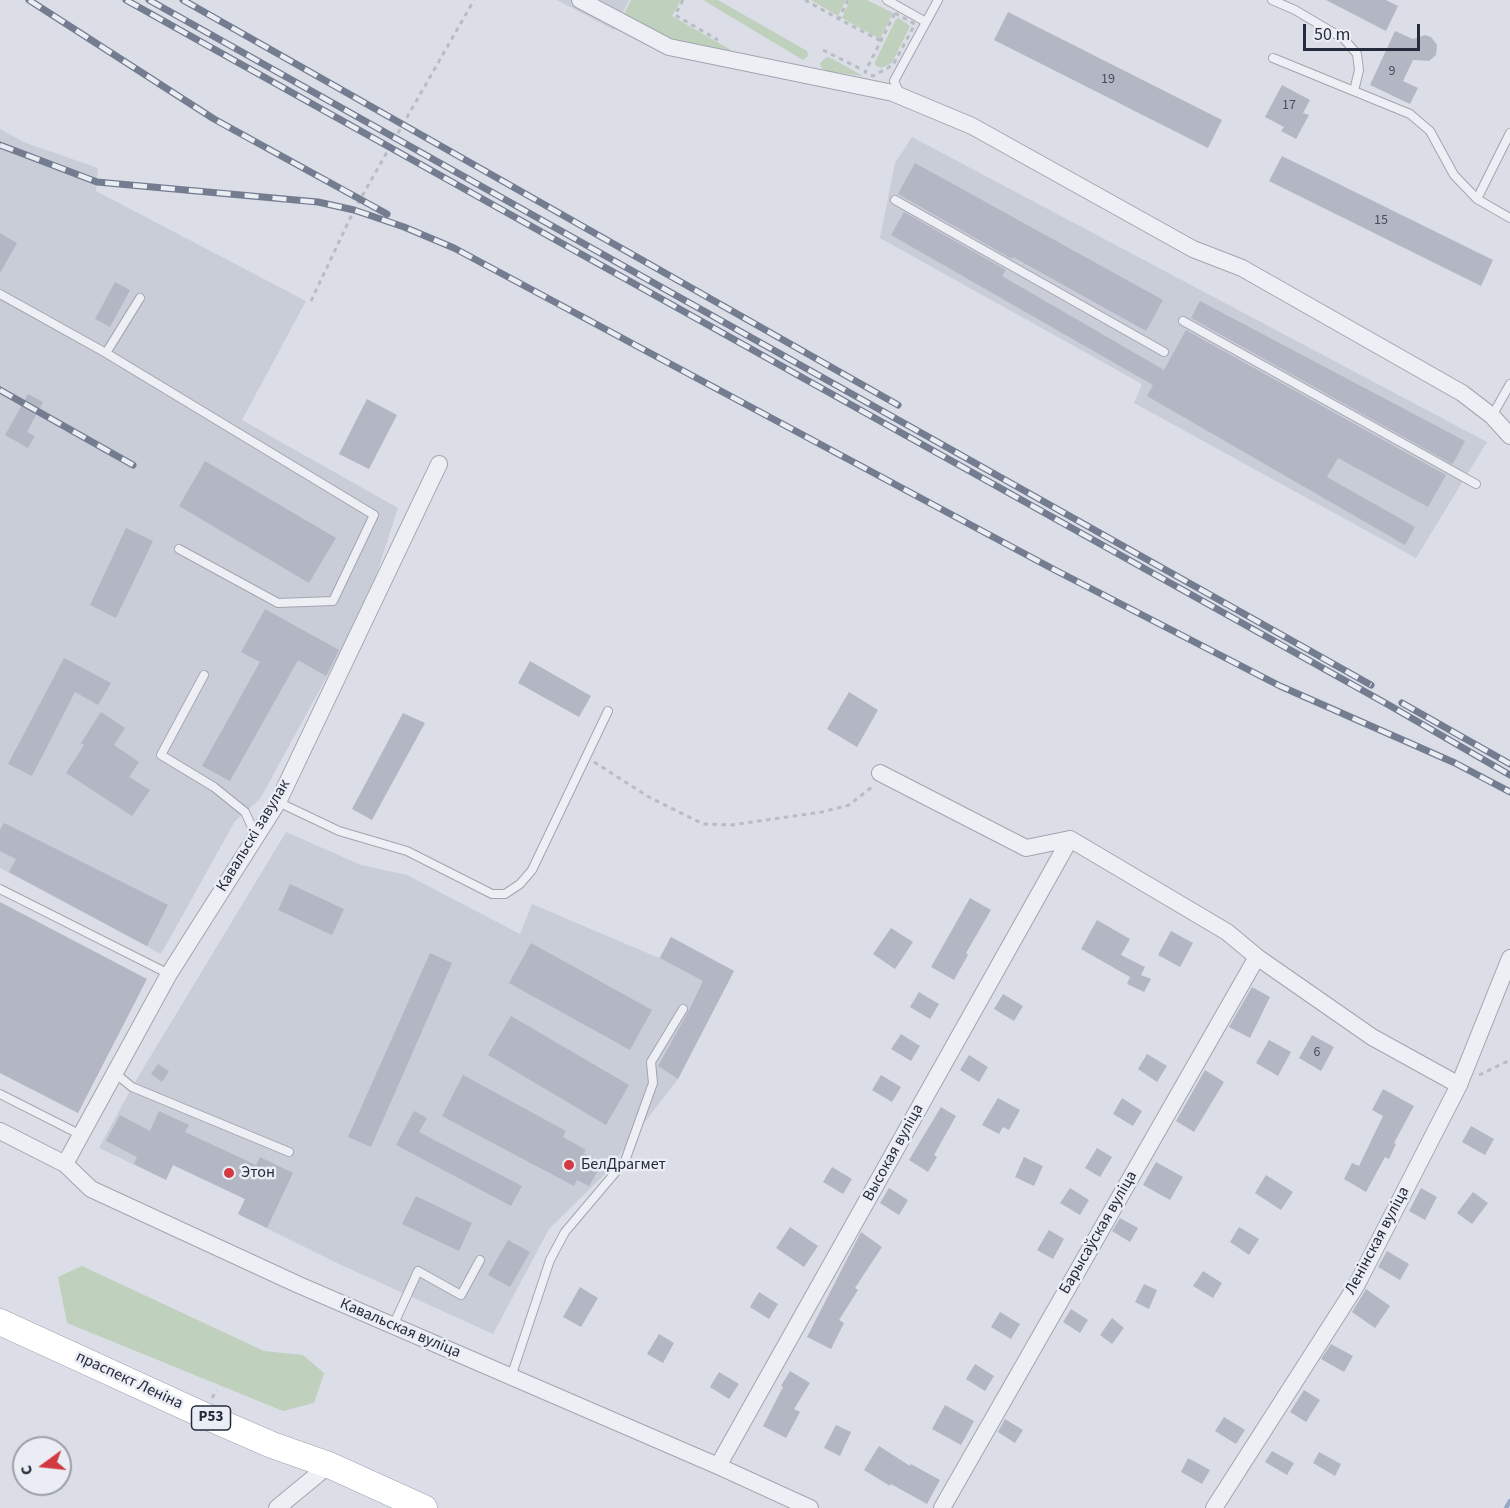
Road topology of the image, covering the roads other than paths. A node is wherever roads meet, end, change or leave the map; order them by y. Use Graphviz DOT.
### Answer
graph roads {
  1 [pos="887,0"];
  2 [pos="938,0"];
  3 [pos="1272,0"];
  4 [pos="585,1"];
  5 [pos="926,22"];
  6 [pos="1273,57"];
  7 [pos="1354,91"];
  8 [pos="901,96"];
  9 [pos="1510,133"];
  10 [pos="1477,199"];
  11 [pos="895,200"];
  12 [pos="1510,218"];
  13 [pos="0,294"];
  14 [pos="140,298"];
  15 [pos="1183,321"];
  16 [pos="1164,352"];
  17 [pos="106,353"];
  18 [pos="1510,384"];
  19 [pos="1492,416"];
  20 [pos="1510,436"];
  21 [pos="439,464"];
  22 [pos="1476,484"];
  23 [pos="179,549"];
  24 [pos="204,675"];
  25 [pos="608,711"];
  26 [pos="883,774"];
  27 [pos="278,802"];
  28 [pos="256,836"];
  29 [pos="1070,839"];
  30 [pos="0,889"];
  31 [pos="1257,957"];
  32 [pos="1510,958"];
  33 [pos="169,974"];
  34 [pos="683,1009"];
  35 [pos="116,1074"];
  36 [pos="1459,1085"];
  37 [pos="0,1094"];
  38 [pos="0,1131"];
  39 [pos="81,1135"];
  40 [pos="289,1152"];
  41 [pos="65,1164"];
  42 [pos="480,1260"];
  43 [pos="0,1322"];
  44 [pos="393,1326"];
  45 [pos="512,1377"];
  46 [pos="329,1465"];
  47 [pos="718,1466"];
  48 [pos="285,1505"];
  49 [pos="424,1508"];
  50 [pos="810,1508"];
  51 [pos="942,1508"];
  52 [pos="1214,1508"];
  1 -- 5 [label="lane"];
  2 -- 5 [label="lane"];
  3 -- 7 [label="lane"];
  4 -- 8 [label="street"];
  5 -- 8 [label="lane"];
  6 -- 7 [label="lane"];
  7 -- 10 [label="lane"];
  8 -- 19 [label="street"];
  9 -- 10 [label="lane"];
  10 -- 12 [label="lane"];
  11 -- 16 [label="lane"];
  13 -- 17 [label="lane"];
  14 -- 17 [label="lane"];
  15 -- 22 [label="lane"];
  17 -- 23 [label="lane"];
  18 -- 19 [label="lane"];
  19 -- 20 [label="street"];
  21 -- 27 [label="street, Кавальскі завулак"];
  24 -- 28 [label="lane"];
  25 -- 27 [label="lane"];
  26 -- 29 [label="street"];
  27 -- 28 [label="street, Кавальскі завулак"];
  28 -- 33 [label="street, Кавальскі завулак"];
  29 -- 31 [label="street"];
  29 -- 47 [label="street, Высокая вуліца"];
  30 -- 33 [label="lane"];
  31 -- 36 [label="street"];
  31 -- 51 [label="street, Барысаўская вуліца"];
  32 -- 36 [label="street, Ленінская вуліца"];
  33 -- 35 [label="street, Кавальскі завулак"];
  34 -- 45 [label="lane"];
  35 -- 39 [label="street, Кавальскі завулак"];
  35 -- 40 [label="lane"];
  36 -- 52 [label="street, Ленінская вуліца"];
  37 -- 39 [label="lane"];
  38 -- 41 [label="street, Кавальская вуліца"];
  39 -- 41 [label="street, Кавальскі завулак"];
  41 -- 44 [label="street, Кавальская вуліца"];
  42 -- 44 [label="lane"];
  43 -- 46 [label="main road, праспект Леніна / Р53"];
  44 -- 45 [label="street, Кавальская вуліца"];
  45 -- 47 [label="street, Кавальская вуліца"];
  46 -- 48 [label="street"];
  46 -- 49 [label="main road, праспект Леніна / Р53"];
  47 -- 50 [label="street, Кавальская вуліца"];
}
